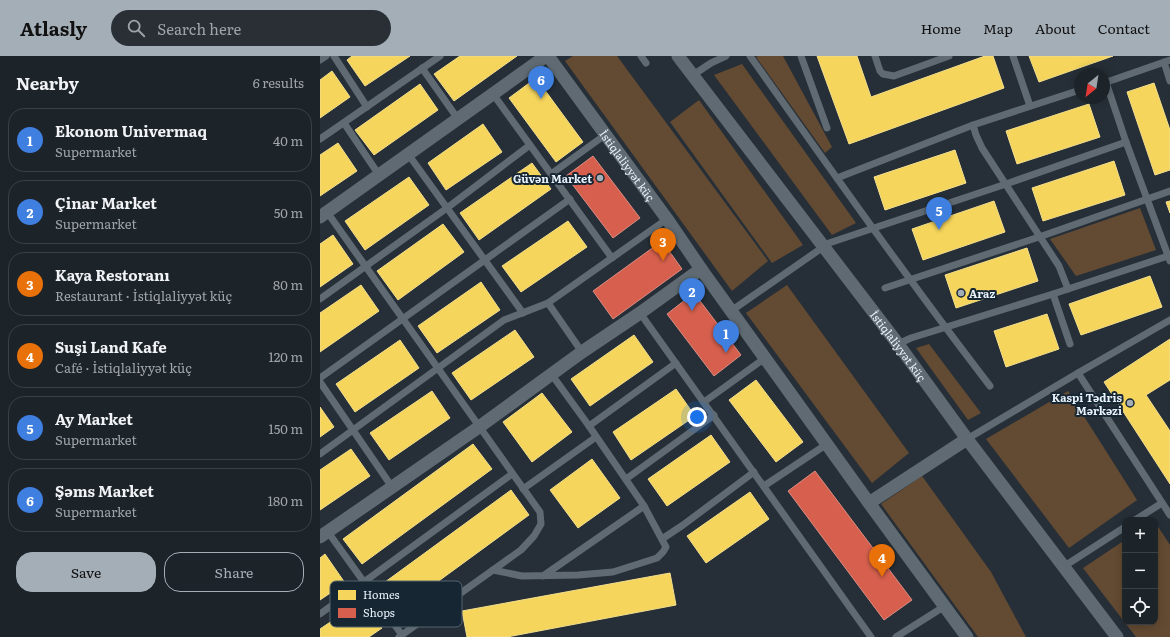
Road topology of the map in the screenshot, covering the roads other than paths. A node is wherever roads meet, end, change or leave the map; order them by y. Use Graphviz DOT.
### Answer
graph roads {
  1 [pos="326,56"];
  2 [pos="334,56"];
  3 [pos="440,56"];
  4 [pos="547,56"];
  5 [pos="641,56"];
  6 [pos="678,56"];
  7 [pos="726,56"];
  8 [pos="750,56"];
  9 [pos="801,56"];
  10 [pos="875,56"];
  11 [pos="949,56"];
  12 [pos="1013,56"];
  13 [pos="320,60"];
  14 [pos="1167,61"];
  15 [pos="646,63"];
  16 [pos="422,68"];
  17 [pos="693,75"];
  18 [pos="1110,80"];
  19 [pos="1170,81"];
  20 [pos="1074,92"];
  21 [pos="493,94"];
  22 [pos="1110,96"];
  23 [pos="1030,106"];
  24 [pos="367,107"];
  25 [pos="458,119"];
  26 [pos="344,123"];
  27 [pos="973,125"];
  28 [pos="827,128"];
  29 [pos="605,135"];
  30 [pos="320,140"];
  31 [pos="1126,142"];
  32 [pos="530,145"];
  33 [pos="408,154"];
  34 [pos="551,174"];
  35 [pos="379,175"];
  36 [pos="838,178"];
  37 [pos="1006,184"];
  38 [pos="1170,191"];
  39 [pos="1148,198"];
  40 [pos="570,199"];
  41 [pos="447,208"];
  42 [pos="323,214"];
  43 [pos="667,219"];
  44 [pos="873,229"];
  45 [pos="1040,237"];
  46 [pos="823,246"];
  47 [pos="612,258"];
  48 [pos="1169,258"];
  49 [pos="485,261"];
  50 [pos="365,266"];
  51 [pos="701,269"];
  52 [pos="910,279"];
  53 [pos="885,288"];
  54 [pos="1068,289"];
  55 [pos="1053,294"];
  56 [pos="320,299"];
  57 [pos="548,303"];
  58 [pos="732,311"];
  59 [pos="523,313"];
  60 [pos="640,313"];
  61 [pos="402,319"];
  62 [pos="1170,320"];
  63 [pos="944,327"];
  64 [pos="898,344"];
  65 [pos="1070,344"];
  66 [pos="582,352"];
  67 [pos="765,358"];
  68 [pos="676,362"];
  69 [pos="437,368"];
  70 [pos="1078,373"];
  71 [pos="552,375"];
  72 [pos="320,378"];
  73 [pos="320,382"];
  74 [pos="990,386"];
  75 [pos="704,402"];
  76 [pos="714,415"];
  77 [pos="589,426"];
  78 [pos="479,427"];
  79 [pos="353,430"];
  80 [pos="596,437"];
  81 [pos="967,439"];
  82 [pos="826,444"];
  83 [pos="320,454"];
  84 [pos="754,472"];
  85 [pos="512,474"];
  86 [pos="626,479"];
  87 [pos="764,486"];
  88 [pos="392,487"];
  89 [pos="523,489"];
  90 [pos="869,503"];
  91 [pos="1162,503"];
  92 [pos="644,506"];
  93 [pos="1170,515"];
  94 [pos="1141,517"];
  95 [pos="1122,529"];
  96 [pos="324,534"];
  97 [pos="662,539"];
  98 [pos="1064,566"];
  99 [pos="493,570"];
  100 [pos="543,576"];
  101 [pos="363,581"];
  102 [pos="365,581"];
  103 [pos="462,592"];
  104 [pos="945,606"];
  105 [pos="330,607"];
  106 [pos="320,614"];
  107 [pos="395,627"];
  108 [pos="414,627"];
  109 [pos="401,636"];
  110 [pos="871,637"];
  111 [pos="896,637"];
  112 [pos="967,637"];
  113 [pos="1117,637"];
  1 -- 13 [label="lane"];
  2 -- 24 [label="lane"];
  3 -- 16 [label="lane"];
  4 -- 21 [label="street"];
  4 -- 29 [label="street, İstiqlaliyyət küç"];
  5 -- 15 [label="lane"];
  6 -- 17 [label="street, İstiqlaliyyət küç"];
  7 -- 17 [label="lane"];
  8 -- 36 [label="lane"];
  9 -- 28 [label="lane"];
  10 -- 11 [label="lane"];
  12 -- 23 [label="lane"];
  14 -- 18 [label="lane"];
  14 -- 19 [label="lane"];
  16 -- 24 [label="lane"];
  16 -- 25 [label="lane"];
  17 -- 46 [label="street, İstiqlaliyyət küç"];
  20 -- 23 [label="lane"];
  21 -- 25 [label="street"];
  21 -- 32 [label="lane"];
  22 -- 31 [label="lane"];
  23 -- 27 [label="lane"];
  24 -- 26 [label="lane"];
  25 -- 33 [label="street"];
  26 -- 30 [label="lane"];
  26 -- 35 [label="lane"];
  27 -- 36 [label="lane"];
  27 -- 37 [label="lane"];
  29 -- 34 [label="lane"];
  29 -- 43 [label="street, İstiqlaliyyət küç"];
  31 -- 37 [label="lane"];
  31 -- 39 [label="lane"];
  32 -- 34 [label="lane"];
  32 -- 41 [label="lane"];
  33 -- 35 [label="street"];
  33 -- 41 [label="lane"];
  34 -- 40 [label="lane"];
  35 -- 42 [label="street"];
  36 -- 44 [label="lane"];
  37 -- 44 [label="lane"];
  37 -- 45 [label="lane"];
  38 -- 39 [label="lane"];
  39 -- 45 [label="lane"];
  39 -- 48 [label="lane"];
  40 -- 47 [label="lane"];
  40 -- 49 [label="lane"];
  41 -- 49 [label="lane"];
  41 -- 50 [label="lane"];
  42 -- 50 [label="lane"];
  43 -- 47 [label="lane"];
  43 -- 51 [label="street, İstiqlaliyyət küç"];
  44 -- 46 [label="lane"];
  44 -- 52 [label="lane"];
  45 -- 52 [label="lane"];
  45 -- 54 [label="lane"];
  46 -- 58 [label="lane"];
  46 -- 64 [label="street, İstiqlaliyyət küç"];
  47 -- 57 [label="lane"];
  48 -- 54 [label="lane"];
  49 -- 59 [label="lane"];
  49 -- 61 [label="lane"];
  50 -- 56 [label="lane"];
  50 -- 61 [label="lane"];
  51 -- 58 [label="street, İstiqlaliyyət küç"];
  51 -- 60 [label="street"];
  52 -- 53 [label="lane"];
  52 -- 63 [label="lane"];
  54 -- 55 [label="lane"];
  55 -- 63 [label="lane"];
  55 -- 65 [label="lane"];
  57 -- 59 [label="lane"];
  57 -- 66 [label="lane"];
  58 -- 67 [label="street, İstiqlaliyyət küç"];
  59 -- 69 [label="lane"];
  60 -- 66 [label="street"];
  60 -- 68 [label="lane"];
  61 -- 69 [label="lane"];
  61 -- 72 [label="lane"];
  62 -- 70 [label="lane"];
  63 -- 64 [label="lane"];
  63 -- 74 [label="lane"];
  64 -- 81 [label="street, İstiqlaliyyət küç"];
  66 -- 71 [label="street"];
  67 -- 75 [label="lane"];
  67 -- 82 [label="street, İstiqlaliyyət küç"];
  68 -- 75 [label="lane"];
  68 -- 77 [label="lane"];
  69 -- 78 [label="lane"];
  69 -- 79 [label="lane"];
  70 -- 81 [label="lane"];
  70 -- 91 [label="lane"];
  71 -- 77 [label="lane"];
  71 -- 78 [label="street"];
  73 -- 79 [label="lane"];
  75 -- 76 [label="lane"];
  76 -- 84 [label="lane"];
  76 -- 86 [label="lane"];
  77 -- 80 [label="lane"];
  78 -- 85 [label="lane"];
  78 -- 88 [label="street"];
  79 -- 83 [label="lane"];
  79 -- 88 [label="lane"];
  80 -- 86 [label="lane"];
  80 -- 89 [label="lane"];
  81 -- 90 [label="street"];
  81 -- 98 [label="street, İstiqlaliyyət küç"];
  82 -- 87 [label="lane"];
  82 -- 90 [label="street, İstiqlaliyyət küç"];
  84 -- 87 [label="lane"];
  84 -- 97 [label="lane"];
  85 -- 89 [label="lane"];
  85 -- 102 [label="lane"];
  86 -- 92 [label="lane"];
  87 -- 110 [label="lane"];
  88 -- 96 [label="street"];
  89 -- 99 [label="lane"];
  90 -- 104 [label="street, İstiqlaliyyət küç"];
  91 -- 93 [label="lane"];
  91 -- 94 [label="lane"];
  92 -- 97 [label="lane"];
  92 -- 100 [label="lane"];
  95 -- 98 [label="lane"];
  96 -- 101 [label="lane"];
  97 -- 100 [label="lane"];
  98 -- 113 [label="street, İstiqlaliyyət küç"];
  99 -- 100 [label="lane"];
  99 -- 103 [label="lane"];
  104 -- 111 [label="lane"];
  104 -- 112 [label="street, İstiqlaliyyət küç"];
  105 -- 106 [label="lane"];
  107 -- 109 [label="lane"];
  108 -- 109 [label="lane"];
}
